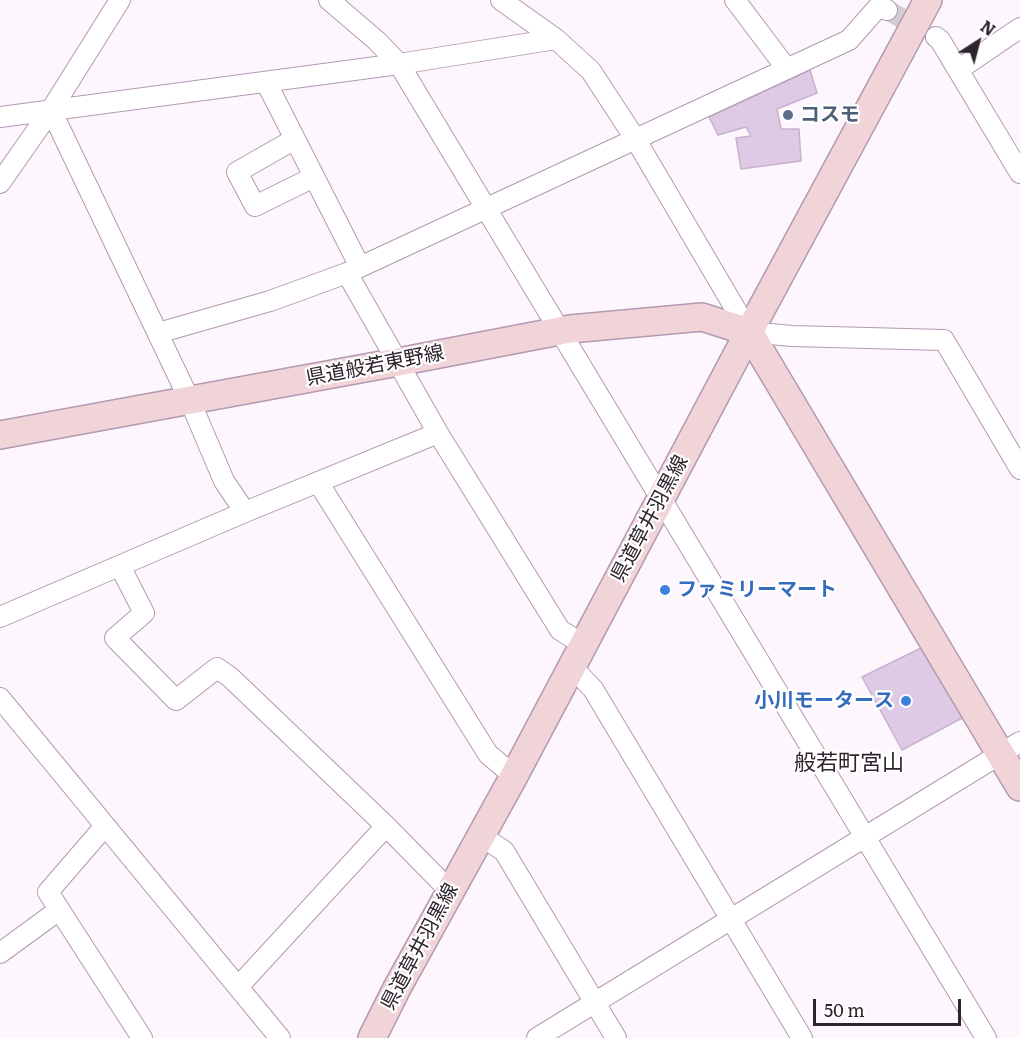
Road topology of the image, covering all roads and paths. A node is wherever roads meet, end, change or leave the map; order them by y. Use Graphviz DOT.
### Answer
graph roads {
  1 [pos="120,0"];
  2 [pos="329,0"];
  3 [pos="501,0"];
  4 [pos="735,0"];
  5 [pos="928,0"];
  6 [pos="882,5"];
  7 [pos="1020,28"];
  8 [pos="936,37"];
  9 [pos="556,39"];
  10 [pos="399,64"];
  11 [pos="787,69"];
  12 [pos="958,70"];
  13 [pos="266,82"];
  14 [pos="51,110"];
  15 [pos="0,117"];
  16 [pos="295,139"];
  17 [pos="636,140"];
  18 [pos="1020,173"];
  19 [pos="314,177"];
  20 [pos="0,183"];
  21 [pos="486,209"];
  22 [pos="353,270"];
  23 [pos="561,331"];
  24 [pos="749,332"];
  25 [pos="158,333"];
  26 [pos="398,362"];
  27 [pos="190,401"];
  28 [pos="438,433"];
  29 [pos="0,435"];
  30 [pos="1020,469"];
  31 [pos="318,482"];
  32 [pos="662,497"];
  33 [pos="244,512"];
  34 [pos="120,566"];
  35 [pos="0,617"];
  36 [pos="578,656"];
  37 [pos="0,698"];
  38 [pos="1010,748"];
  39 [pos="514,776"];
  40 [pos="1020,787"];
  41 [pos="105,826"];
  42 [pos="386,826"];
  43 [pos="481,836"];
  44 [pos="866,836"];
  45 [pos="450,891"];
  46 [pos="59,910"];
  47 [pos="732,919"];
  48 [pos="0,952"];
  49 [pos="238,987"];
  50 [pos="595,1003"];
  51 [pos="142,1038"];
  52 [pos="280,1038"];
  53 [pos="372,1038"];
  54 [pos="537,1038"];
  55 [pos="616,1038"];
  56 [pos="802,1038"];
  57 [pos="986,1038"];
  1 -- 14 [label="street"];
  2 -- 10 [label="street"];
  3 -- 9 [label="street"];
  4 -- 11 [label="street"];
  5 -- 24 [label="main road, 県道草井羽黒線"];
  6 -- 11 [label="street"];
  7 -- 12 [label="street"];
  8 -- 12 [label="street"];
  9 -- 10 [label="street"];
  9 -- 17 [label="street"];
  10 -- 13 [label="street"];
  10 -- 21 [label="street"];
  11 -- 17 [label="street"];
  12 -- 18 [label="street"];
  13 -- 14 [label="street"];
  13 -- 16 [label="street"];
  14 -- 15 [label="street"];
  14 -- 20 [label="street"];
  14 -- 25 [label="street"];
  16 -- 19 [label="street"];
  16 -- 19 [label="street"];
  17 -- 21 [label="street"];
  17 -- 24 [label="street"];
  19 -- 22 [label="street"];
  21 -- 22 [label="street"];
  21 -- 23 [label="street"];
  22 -- 25 [label="street"];
  22 -- 26 [label="street"];
  23 -- 24 [label="main road, 県道般若東野線"];
  23 -- 26 [label="main road, 県道般若東野線"];
  23 -- 32 [label="street"];
  24 -- 30 [label="street"];
  24 -- 32 [label="main road, 県道草井羽黒線"];
  24 -- 38 [label="main road"];
  25 -- 27 [label="street"];
  26 -- 27 [label="main road, 県道般若東野線"];
  26 -- 28 [label="street"];
  27 -- 29 [label="main road, 県道般若東野線"];
  27 -- 33 [label="street"];
  28 -- 31 [label="street"];
  28 -- 36 [label="street"];
  31 -- 33 [label="street"];
  31 -- 39 [label="street"];
  32 -- 36 [label="main road, 県道草井羽黒線"];
  32 -- 44 [label="street"];
  33 -- 34 [label="street"];
  34 -- 35 [label="street"];
  34 -- 42 [label="street"];
  36 -- 39 [label="main road, 県道草井羽黒線"];
  36 -- 47 [label="street"];
  37 -- 41 [label="street"];
  38 -- 40 [label="main road"];
  38 -- 44 [label="street"];
  39 -- 43 [label="main road, 県道草井羽黒線"];
  41 -- 46 [label="street"];
  41 -- 49 [label="street"];
  42 -- 45 [label="street"];
  42 -- 49 [label="street"];
  43 -- 45 [label="main road, 県道草井羽黒線"];
  43 -- 50 [label="street"];
  44 -- 47 [label="street"];
  44 -- 57 [label="street"];
  45 -- 53 [label="main road, 県道草井羽黒線"];
  46 -- 48 [label="street"];
  46 -- 51 [label="street"];
  47 -- 50 [label="street"];
  47 -- 56 [label="street"];
  49 -- 52 [label="street"];
  50 -- 54 [label="street"];
  50 -- 55 [label="street"];
}
